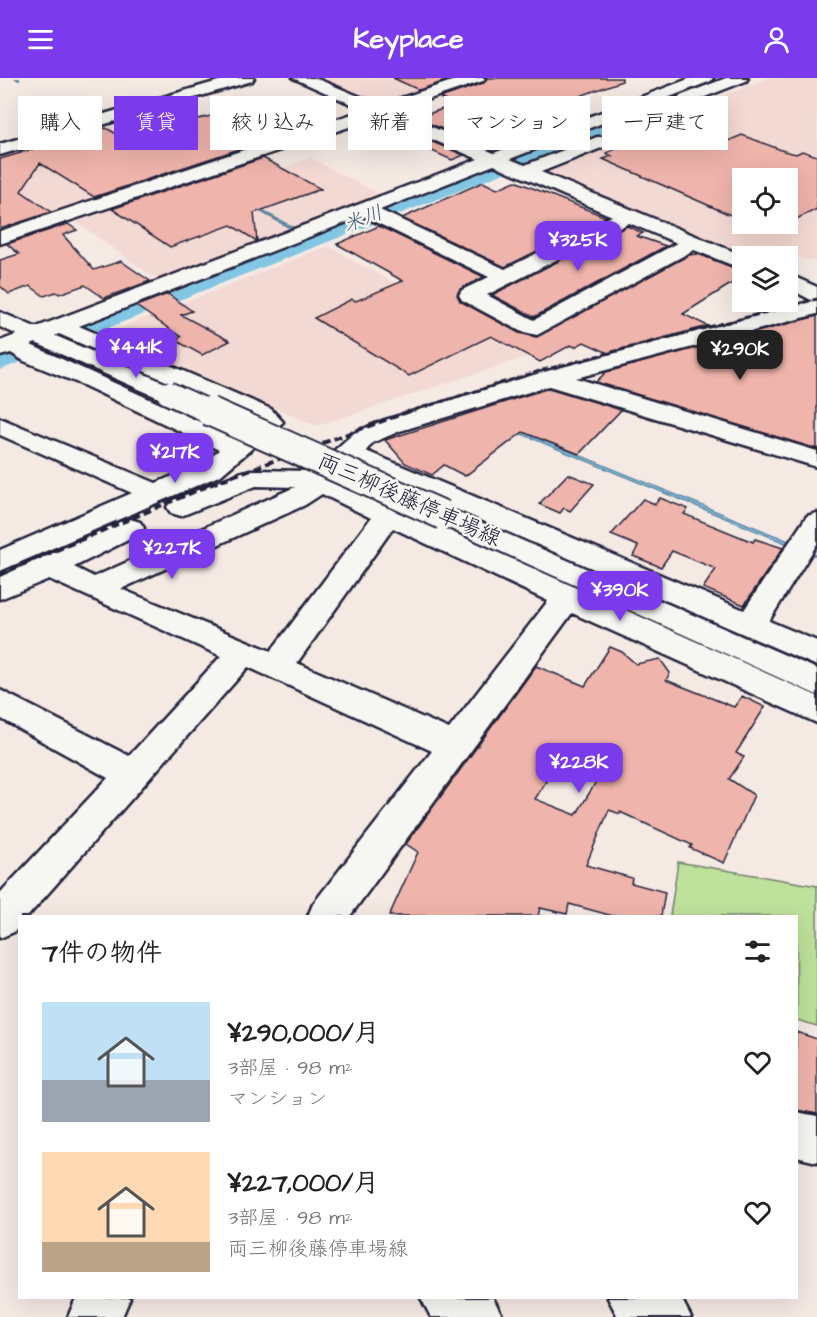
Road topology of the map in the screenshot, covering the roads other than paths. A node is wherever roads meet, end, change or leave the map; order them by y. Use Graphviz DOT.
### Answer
graph roads {
  1 [pos="215,78"];
  2 [pos="246,78"];
  3 [pos="301,78"];
  4 [pos="477,78"];
  5 [pos="740,78"];
  6 [pos="760,78"];
  7 [pos="702,84"];
  8 [pos="424,96"];
  9 [pos="691,96"];
  10 [pos="348,98"];
  11 [pos="348,122"];
  12 [pos="432,133"];
  13 [pos="602,138"];
  14 [pos="0,140"];
  15 [pos="0,150"];
  16 [pos="509,166"];
  17 [pos="375,215"];
  18 [pos="627,216"];
  19 [pos="0,238"];
  20 [pos="692,243"];
  21 [pos="732,259"];
  22 [pos="505,277"];
  23 [pos="798,286"];
  24 [pos="817,296"];
  25 [pos="182,299"];
  26 [pos="817,307"];
  27 [pos="0,320"];
  28 [pos="50,337"];
  29 [pos="7,347"];
  30 [pos="549,378"];
  31 [pos="0,426"];
  32 [pos="238,448"];
  33 [pos="349,453"];
  34 [pos="817,459"];
  35 [pos="319,481"];
  36 [pos="155,493"];
  37 [pos="388,515"];
  38 [pos="806,540"];
  39 [pos="0,561"];
  40 [pos="49,567"];
  41 [pos="0,589"];
  42 [pos="94,589"];
  43 [pos="567,598"];
  44 [pos="750,626"];
  45 [pos="243,652"];
  46 [pos="817,654"];
  47 [pos="277,666"];
  48 [pos="817,683"];
  49 [pos="0,703"];
  50 [pos="817,710"];
  51 [pos="453,746"];
  52 [pos="133,776"];
  53 [pos="328,915"];
  54 [pos="0,920"];
  55 [pos="0,933"];
  56 [pos="18,939"];
  57 [pos="798,1134"];
  58 [pos="817,1139"];
  59 [pos="448,1299"];
  60 [pos="635,1299"];
  61 [pos="478,1317"];
  62 [pos="666,1317"];
  1 -- 14 [label="street"];
  2 -- 15 [label="street"];
  3 -- 10 [label="street"];
  4 -- 8 [label="street"];
  5 -- 7 [label="street"];
  6 -- 7 [label="street"];
  7 -- 9 [label="street"];
  7 -- 16 [label="street"];
  11 -- 19 [label="street"];
  12 -- 16 [label="street"];
  13 -- 16 [label="street"];
  16 -- 17 [label="street"];
  16 -- 18 [label="street"];
  17 -- 22 [label="street"];
  17 -- 25 [label="street"];
  17 -- 28 [label="street"];
  18 -- 20 [label="street"];
  18 -- 22 [label="street"];
  20 -- 21 [label="street"];
  20 -- 22 [label="street"];
  23 -- 24 [label="street"];
  26 -- 30 [label="street"];
  27 -- 28 [label="street, 両三柳後藤停車場線"];
  28 -- 29 [label="street"];
  28 -- 32 [label="street"];
  28 -- 48 [label="street, 両三柳後藤停車場線, bridge"];
  29 -- 32 [label="street"];
  30 -- 33 [label="street"];
  30 -- 34 [label="street"];
  31 -- 36 [label="street"];
  32 -- 36 [label="street"];
  33 -- 35 [label="street"];
  33 -- 44 [label="street"];
  35 -- 37 [label="street"];
  35 -- 40 [label="street"];
  35 -- 42 [label="street"];
  36 -- 39 [label="street"];
  37 -- 43 [label="street"];
  37 -- 47 [label="street"];
  38 -- 44 [label="street"];
  40 -- 41 [label="street"];
  40 -- 42 [label="street"];
  42 -- 45 [label="street"];
  43 -- 50 [label="street"];
  43 -- 51 [label="street"];
  44 -- 46 [label="street"];
  45 -- 47 [label="street"];
  45 -- 52 [label="street"];
  47 -- 51 [label="street"];
  49 -- 52 [label="street"];
  51 -- 53 [label="street"];
  52 -- 54 [label="street"];
  55 -- 56 [label="street"];
  57 -- 58 [label="street"];
  59 -- 61 [label="street"];
  60 -- 62 [label="street"];
}
